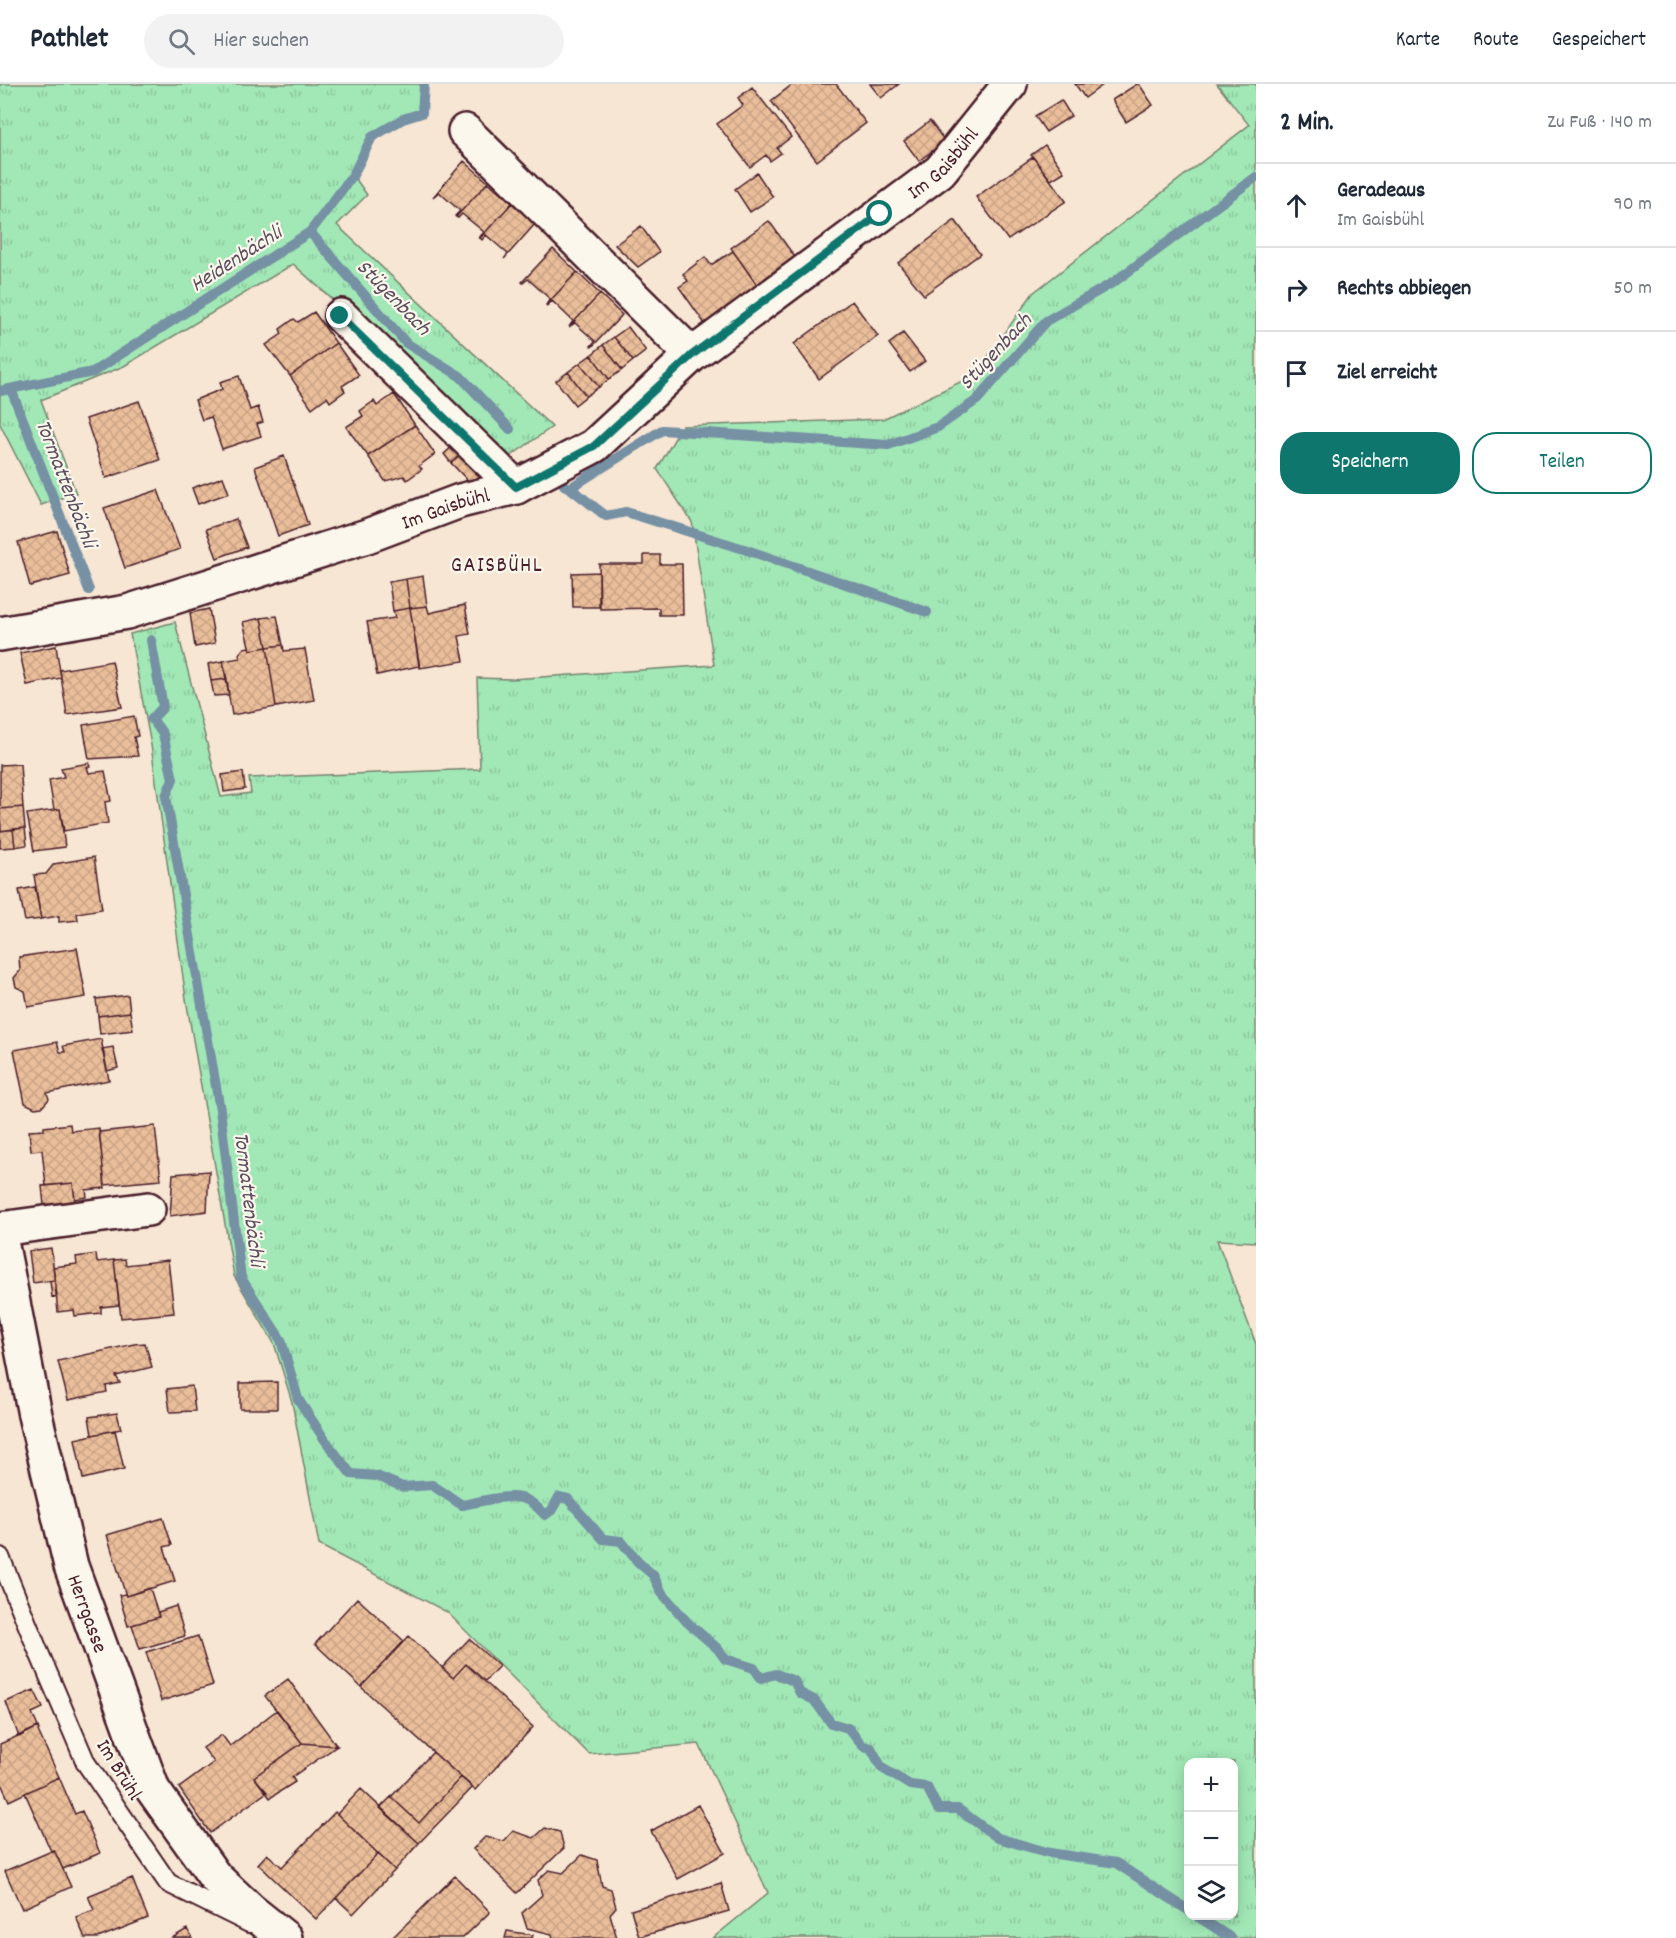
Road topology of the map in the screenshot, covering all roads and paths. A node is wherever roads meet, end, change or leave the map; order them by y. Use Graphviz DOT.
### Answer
graph roads {
  1 [pos="1010,84"];
  2 [pos="465,130"];
  3 [pos="340,316"];
  4 [pos="692,355"];
  5 [pos="516,487"];
  6 [pos="0,634"];
  7 [pos="148,1209"];
  8 [pos="0,1229"];
  9 [pos="0,1236"];
  10 [pos="0,1557"];
  11 [pos="278,1938"];
  12 [pos="285,1938"];
  1 -- 4 [label="street, Im Gaisbühl"];
  2 -- 4 [label="street"];
  3 -- 5 [label="street"];
  4 -- 5 [label="street, Im Gaisbühl"];
  5 -- 6 [label="street, Im Gaisbühl"];
  7 -- 8 [label="street"];
  9 -- 12 [label="street, Herrgasse"];
  10 -- 11 [label="lane, Im Brühl"];
}
